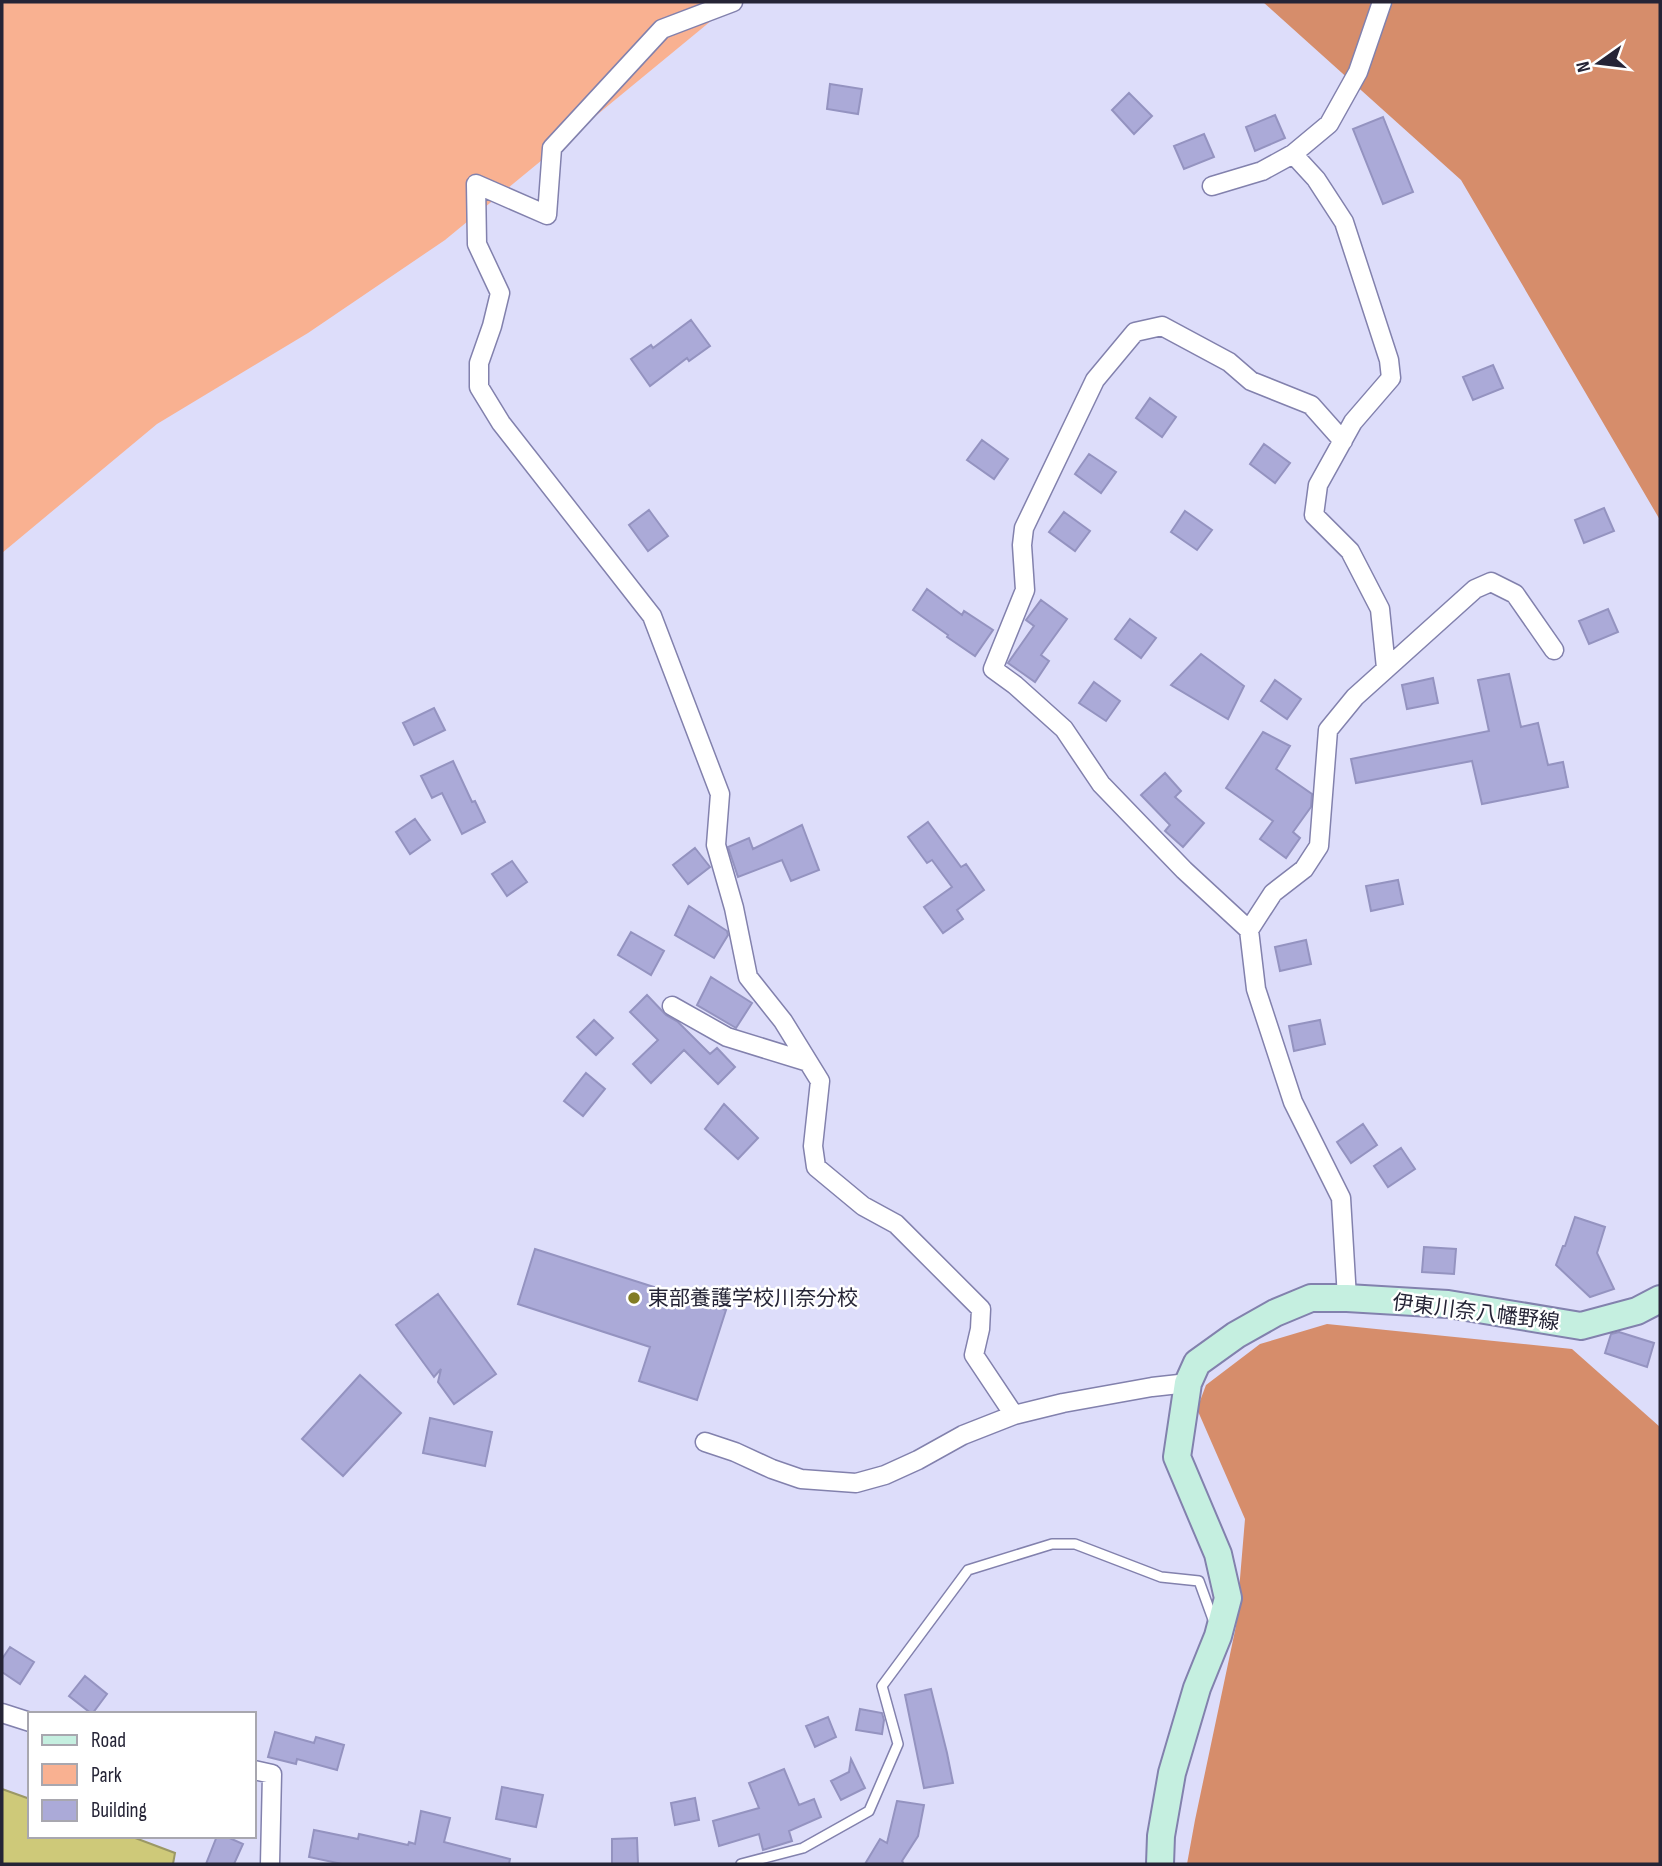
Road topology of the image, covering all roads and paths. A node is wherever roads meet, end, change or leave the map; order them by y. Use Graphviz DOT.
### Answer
graph roads {
  1 [pos="733,2"];
  2 [pos="1382,2"];
  3 [pos="1293,154"];
  4 [pos="1212,186"];
  5 [pos="1343,441"];
  6 [pos="1554,650"];
  7 [pos="1386,668"];
  8 [pos="1249,930"];
  9 [pos="672,1006"];
  10 [pos="808,1062"];
  11 [pos="1347,1298"];
  12 [pos="1660,1299"];
  13 [pos="1188,1383"];
  14 [pos="1014,1415"];
  15 [pos="705,1442"];
  16 [pos="1218,1636"];
  17 [pos="2,1713"];
  18 [pos="28,1721"];
  19 [pos="256,1770"];
  20 [pos="270,1864"];
  21 [pos="741,1864"];
  22 [pos="1160,1864"];
  1 -- 10 [label="street"];
  2 -- 3 [label="street"];
  3 -- 4 [label="street"];
  3 -- 5 [label="street"];
  5 -- 7 [label="street"];
  5 -- 8 [label="street"];
  6 -- 7 [label="street"];
  7 -- 8 [label="street"];
  8 -- 11 [label="street"];
  9 -- 10 [label="street"];
  10 -- 14 [label="street"];
  11 -- 12 [label="main road, 伊東川奈八幡野線"];
  11 -- 13 [label="main road, 伊東川奈八幡野線"];
  13 -- 14 [label="street"];
  13 -- 16 [label="main road, 伊東川奈八幡野線"];
  14 -- 15 [label="street"];
  16 -- 21 [label="lane"];
  16 -- 22 [label="main road, 伊東川奈八幡野線"];
  17 -- 18 [label="street"];
  19 -- 20 [label="street"];
}
